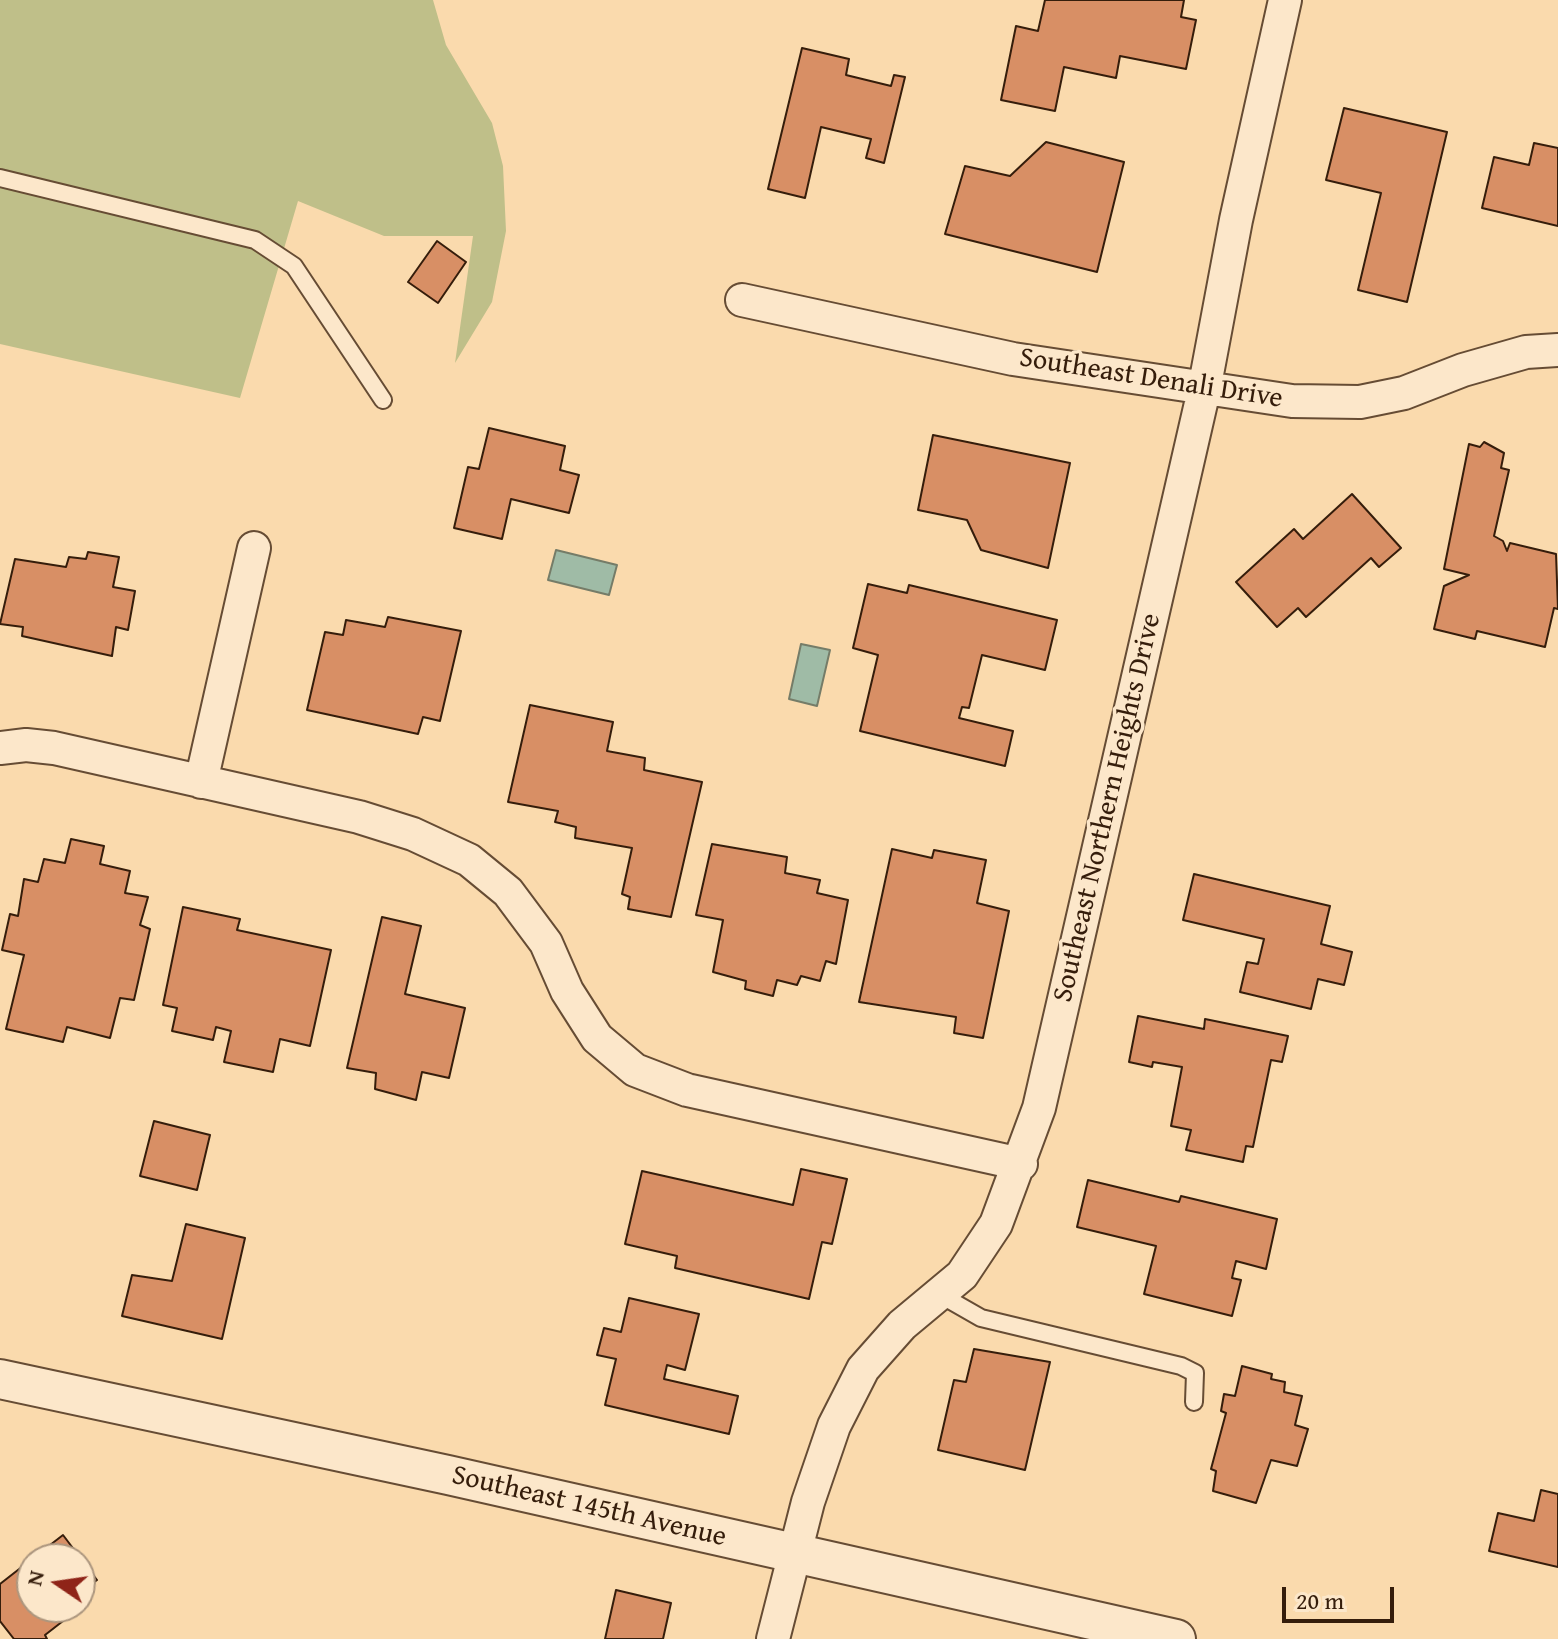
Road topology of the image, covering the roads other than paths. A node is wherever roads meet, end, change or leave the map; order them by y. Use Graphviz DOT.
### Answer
graph roads {
  1 [pos="1285,0"];
  2 [pos="0,178"];
  3 [pos="742,300"];
  4 [pos="1558,350"];
  5 [pos="1204,390"];
  6 [pos="383,400"];
  7 [pos="254,548"];
  8 [pos="0,748"];
  9 [pos="201,782"];
  10 [pos="1021,1164"];
  11 [pos="939,1294"];
  12 [pos="0,1379"];
  13 [pos="1194,1402"];
  14 [pos="793,1553"];
  15 [pos="1166,1638"];
  16 [pos="773,1639"];
  1 -- 5 [label="street, Southeast Northern Heights Drive"];
  2 -- 6 [label="lane"];
  3 -- 5 [label="street, Southeast Denali Drive"];
  4 -- 5 [label="street, Southeast Denali Drive"];
  5 -- 10 [label="street, Southeast Northern Heights Drive"];
  7 -- 9 [label="street"];
  8 -- 9 [label="street"];
  9 -- 10 [label="street"];
  10 -- 11 [label="street, Southeast Northern Heights Drive"];
  11 -- 13 [label="lane"];
  11 -- 14 [label="street, Southeast Northern Heights Drive"];
  12 -- 14 [label="street, Southeast 145th Avenue"];
  14 -- 15 [label="street, Southeast 145th Avenue"];
  14 -- 16 [label="street, Southeast Northern Heights Drive"];
}
